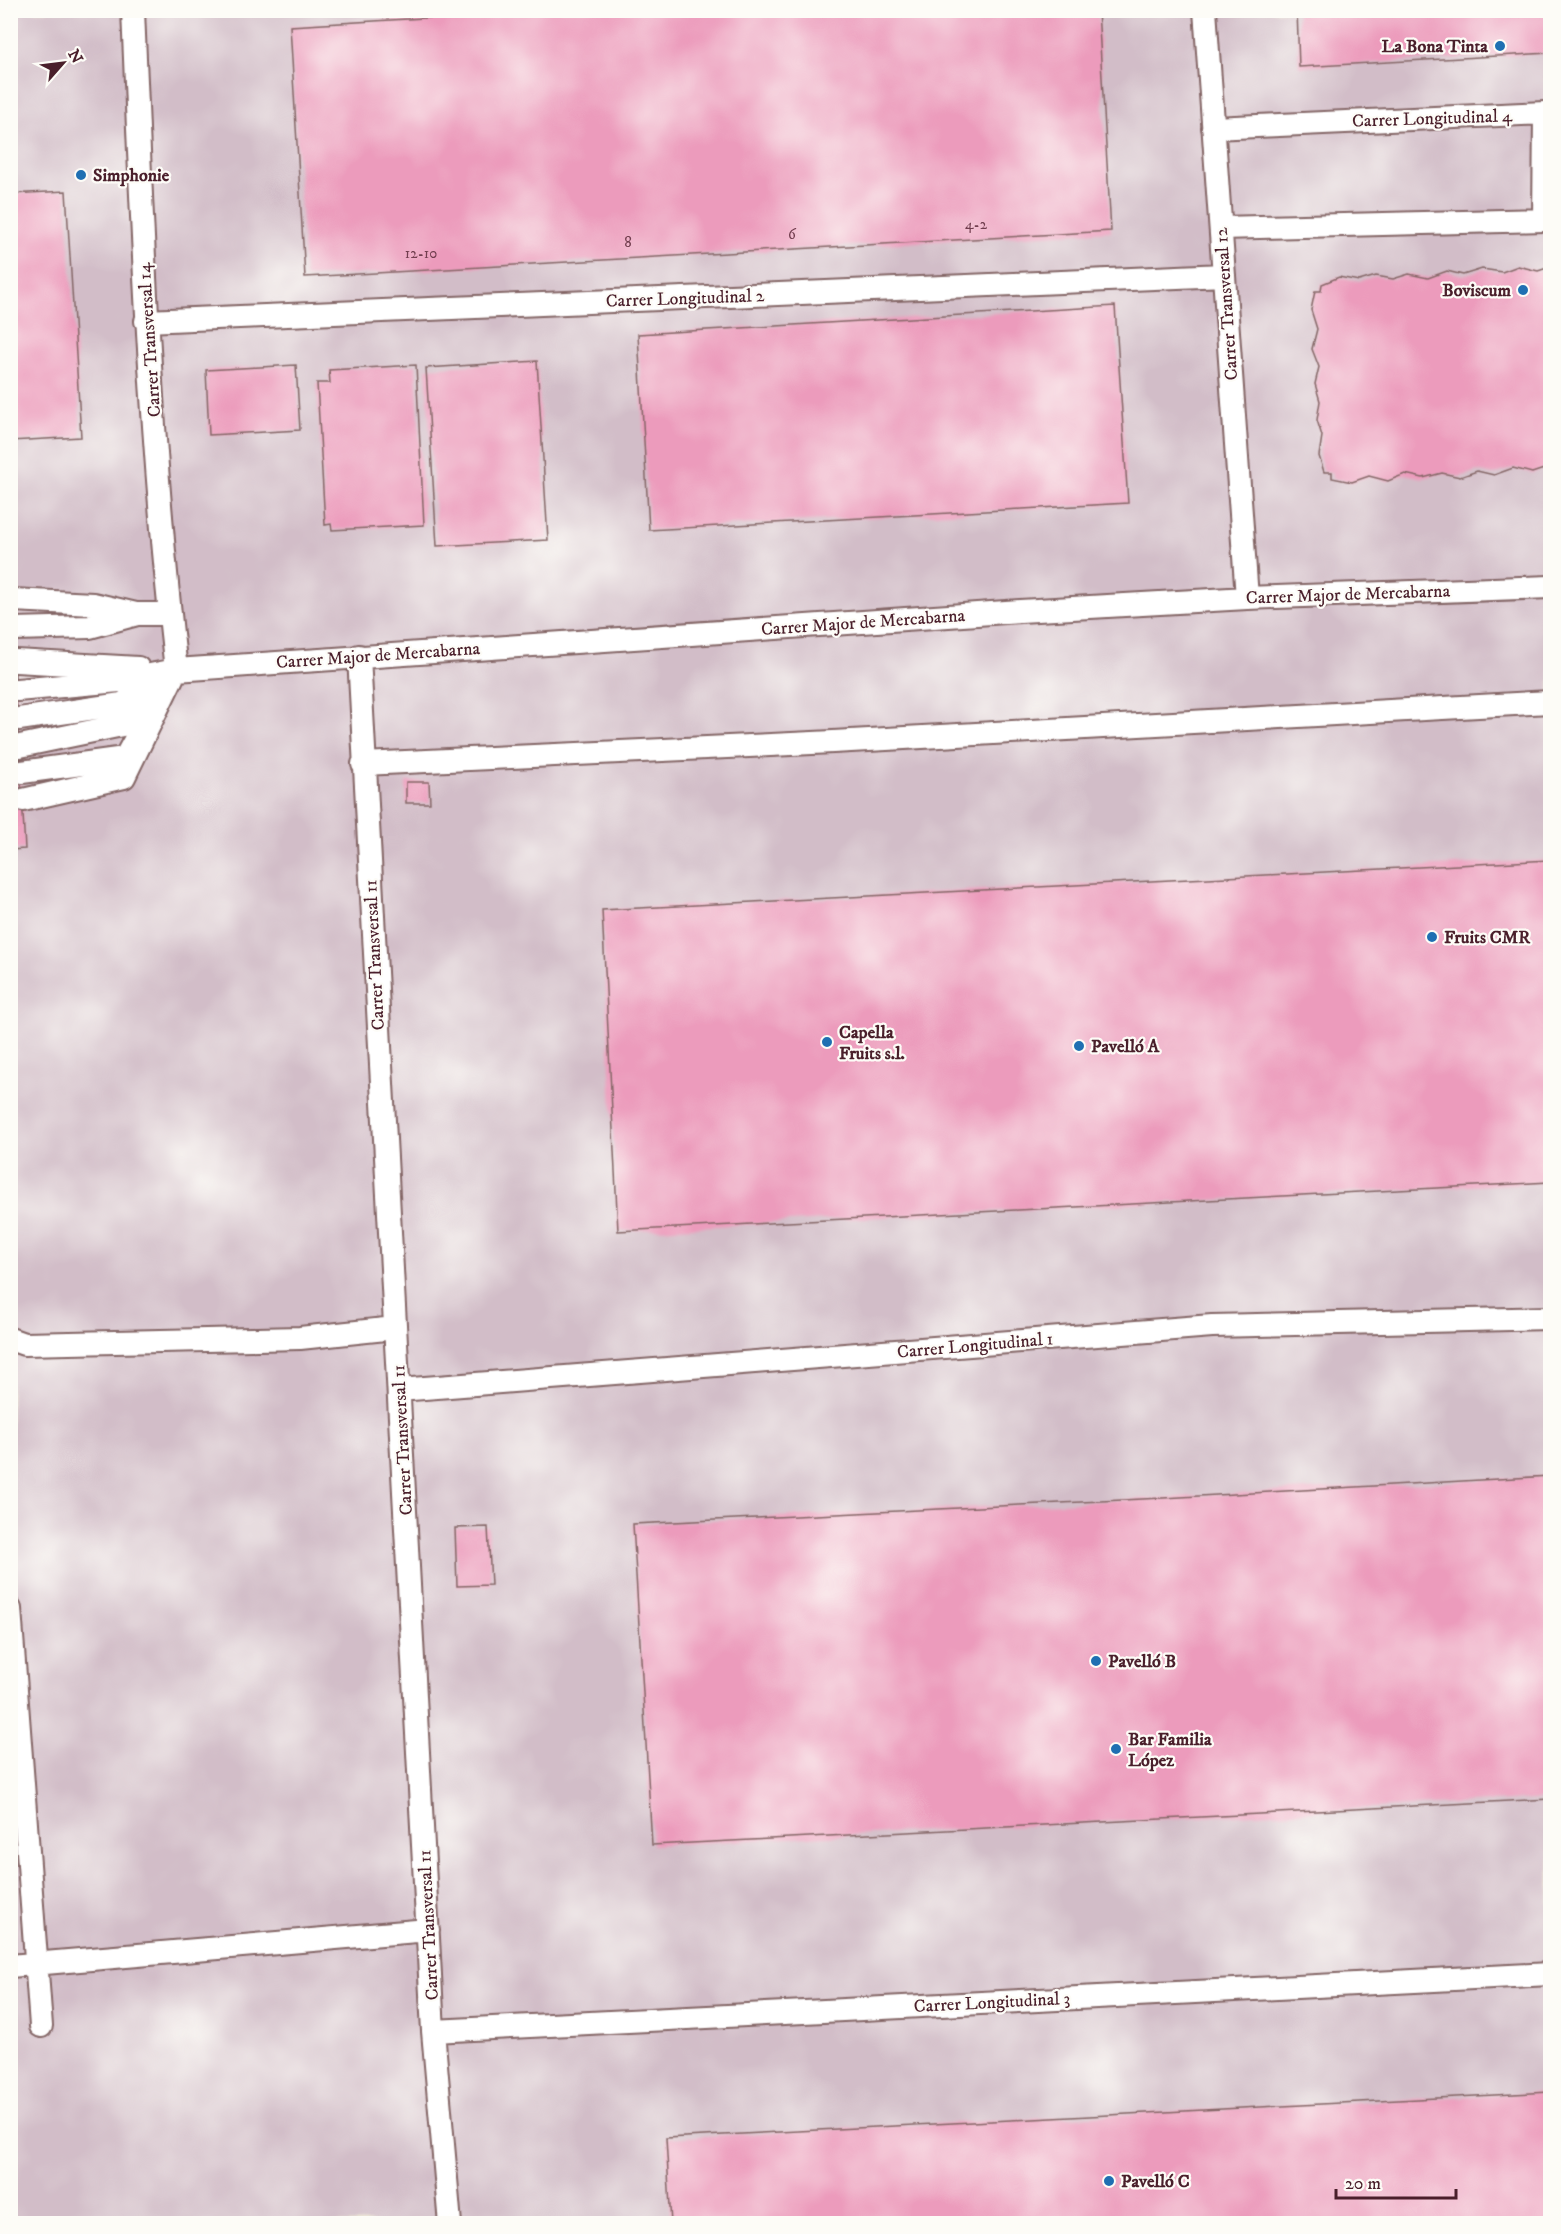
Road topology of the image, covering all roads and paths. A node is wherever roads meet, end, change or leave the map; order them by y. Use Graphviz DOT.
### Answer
graph roads {
  1 [pos="133,10"];
  2 [pos="1205,10"];
  3 [pos="1213,128"];
  4 [pos="1221,228"];
  5 [pos="1224,275"];
  6 [pos="146,321"];
  7 [pos="1551,587"];
  8 [pos="1247,598"];
  9 [pos="13,600"];
  10 [pos="136,614"];
  11 [pos="170,614"];
  12 [pos="14,629"];
  13 [pos="359,656"];
  14 [pos="16,661"];
  15 [pos="176,670"];
  16 [pos="18,690"];
  17 [pos="1551,702"];
  18 [pos="19,719"];
  19 [pos="20,746"];
  20 [pos="363,764"];
  21 [pos="22,772"];
  22 [pos="23,800"];
  23 [pos="1551,1318"];
  24 [pos="395,1328"];
  25 [pos="10,1339"];
  26 [pos="399,1390"];
  27 [pos="10,1609"];
  28 [pos="428,1930"];
  29 [pos="36,1965"];
  30 [pos="10,1966"];
  31 [pos="1551,1974"];
  32 [pos="41,2026"];
  33 [pos="433,2031"];
  34 [pos="450,2223"];
  1 -- 6 [label="lane, Carrer Transversal 14"];
  2 -- 3 [label="lane, Carrer Transversal 12"];
  3 -- 4 [label="lane, Carrer Transversal 12"];
  3 -- 4 [label="lane, Carrer Longitudinal 4"];
  4 -- 5 [label="lane, Carrer Transversal 12"];
  5 -- 6 [label="lane, Carrer Longitudinal 2"];
  5 -- 8 [label="lane, Carrer Transversal 12"];
  6 -- 11 [label="lane, Carrer Transversal 14"];
  7 -- 8 [label="lane, Carrer Major de Mercabarna"];
  8 -- 13 [label="lane, Carrer Major de Mercabarna"];
  9 -- 10 [label="lane"];
  10 -- 11 [label="lane"];
  10 -- 12 [label="lane"];
  11 -- 15 [label="lane, Carrer Transversal 14"];
  13 -- 15 [label="lane, Carrer Major de Mercabarna"];
  13 -- 20 [label="lane, Carrer Transversal 11"];
  14 -- 15 [label="lane"];
  15 -- 16 [label="lane"];
  15 -- 18 [label="lane"];
  15 -- 19 [label="lane"];
  15 -- 21 [label="lane"];
  15 -- 22 [label="lane"];
  17 -- 20 [label="lane"];
  20 -- 24 [label="lane, Carrer Transversal 11"];
  23 -- 26 [label="lane, Carrer Longitudinal 1"];
  24 -- 25 [label="lane"];
  24 -- 26 [label="lane, Carrer Transversal 11"];
  26 -- 28 [label="lane, Carrer Transversal 11"];
  27 -- 29 [label="lane"];
  28 -- 29 [label="lane"];
  28 -- 33 [label="lane, Carrer Transversal 11"];
  29 -- 30 [label="lane"];
  29 -- 32 [label="lane"];
  31 -- 33 [label="lane, Carrer Longitudinal 3"];
  33 -- 34 [label="lane, Carrer Transversal 11"];
}
